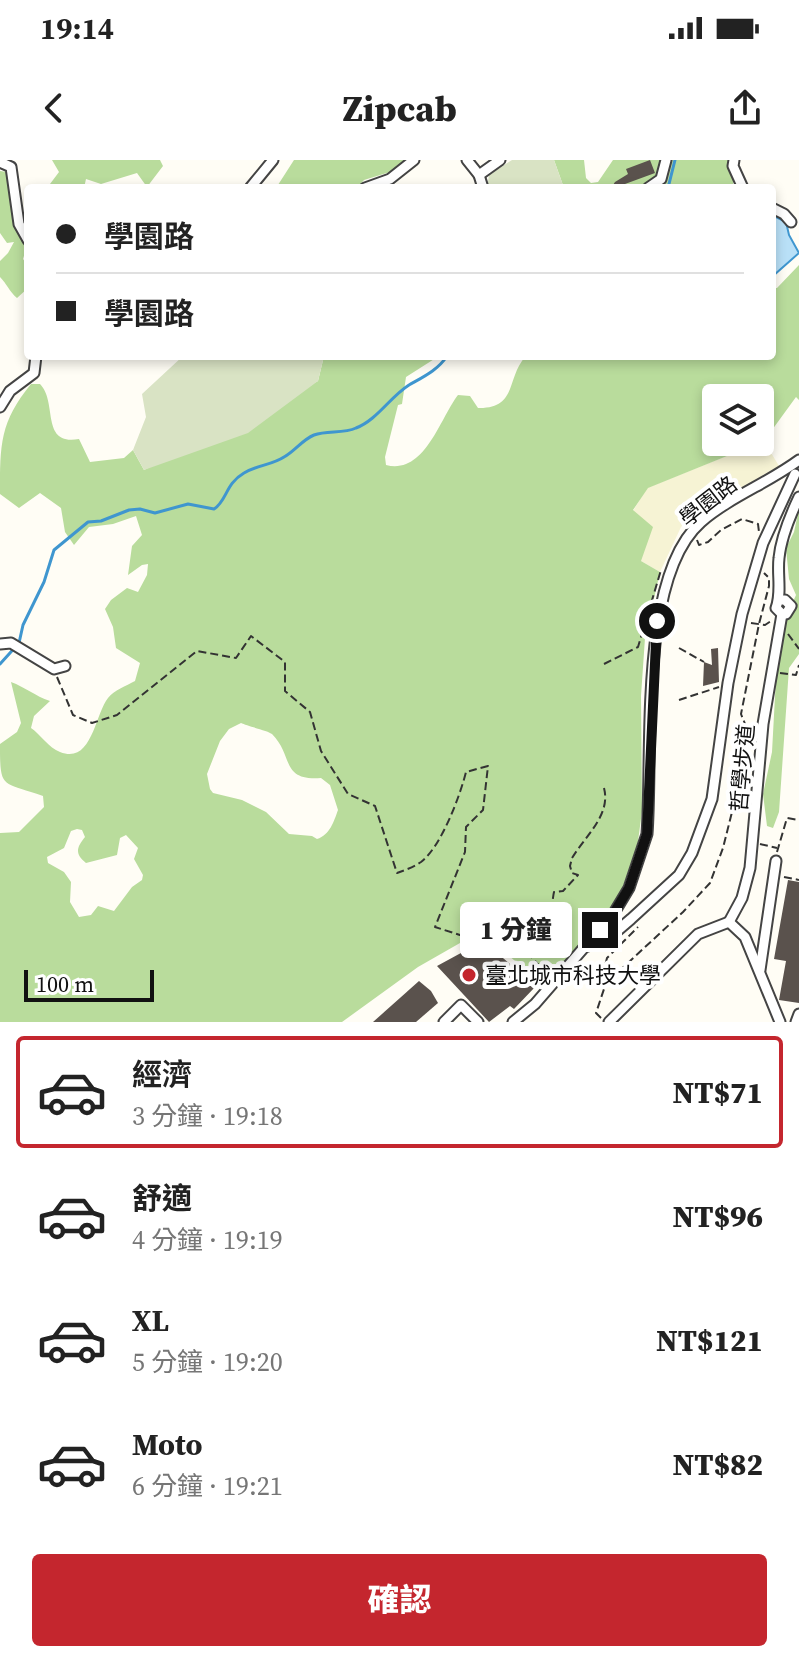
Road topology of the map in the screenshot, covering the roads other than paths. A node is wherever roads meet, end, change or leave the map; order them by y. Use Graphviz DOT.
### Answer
graph roads {
  1 [pos="273,160"];
  2 [pos="414,160"];
  3 [pos="467,160"];
  4 [pos="500,160"];
  5 [pos="666,160"];
  6 [pos="734,160"];
  7 [pos="0,162"];
  8 [pos="479,175"];
  9 [pos="253,184"];
  10 [pos="376,184"];
  11 [pos="482,184"];
  12 [pos="654,184"];
  13 [pos="741,184"];
  14 [pos="776,210"];
  15 [pos="791,222"];
  16 [pos="24,233"];
  17 [pos="36,360"];
  18 [pos="0,407"];
  19 [pos="799,460"];
  20 [pos="795,474"];
  21 [pos="799,497"];
  22 [pos="0,644"];
  23 [pos="65,666"];
  24 [pos="776,861"];
  25 [pos="729,922"];
  26 [pos="585,946"];
  27 [pos="760,970"];
  28 [pos="799,1014"];
  29 [pos="444,1022"];
  30 [pos="478,1022"];
  31 [pos="513,1022"];
  32 [pos="606,1022"];
  33 [pos="780,1022"];
  34 [pos="796,1022"];
  1 -- 9 [label="street"];
  2 -- 10 [label="street"];
  3 -- 8 [label="street"];
  4 -- 8 [label="street"];
  5 -- 12 [label="street"];
  6 -- 13 [label="street"];
  7 -- 16 [label="street"];
  8 -- 11 [label="street"];
  14 -- 15 [label="street"];
  17 -- 18 [label="street"];
  19 -- 20 [label="street, 學園路"];
  20 -- 26 [label="street"];
  20 -- 26 [label="street, 學園路"];
  21 -- 25 [label="street, 哲學步道"];
  22 -- 23 [label="street"];
  24 -- 27 [label="street"];
  25 -- 27 [label="street"];
  25 -- 32 [label="street"];
  26 -- 31 [label="street, 學園路"];
  27 -- 33 [label="street"];
  28 -- 34 [label="street"];
  29 -- 30 [label="street"];
}
